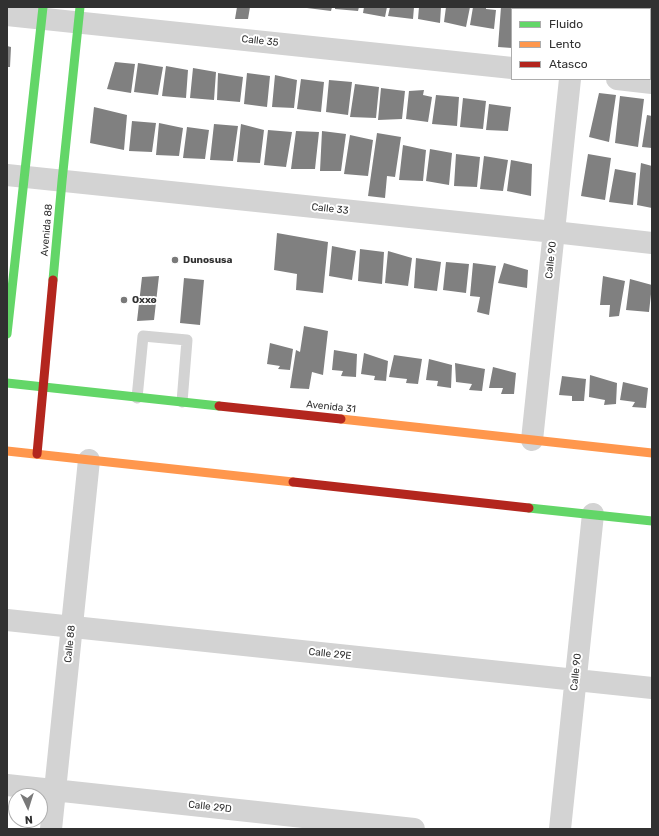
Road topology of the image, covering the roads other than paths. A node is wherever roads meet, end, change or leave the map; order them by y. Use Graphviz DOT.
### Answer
graph roads {
  1 [pos="42,13"];
  2 [pos="7,15"];
  3 [pos="79,15"];
  4 [pos="511,68"];
  5 [pos="570,80"];
  6 [pos="626,80"];
  7 [pos="652,83"];
  8 [pos="16,176"];
  9 [pos="62,181"];
  10 [pos="554,232"];
  11 [pos="652,243"];
  12 [pos="7,334"];
  13 [pos="7,383"];
  14 [pos="43,387"];
  15 [pos="137,398"];
  16 [pos="182,402"];
  17 [pos="532,440"];
  18 [pos="7,451"];
  19 [pos="652,453"];
  20 [pos="37,454"];
  21 [pos="89,460"];
  22 [pos="593,514"];
  23 [pos="652,521"];
  24 [pos="7,620"];
  25 [pos="72,626"];
  26 [pos="576,680"];
  27 [pos="652,688"];
  28 [pos="7,785"];
  29 [pos="55,790"];
  30 [pos="51,829"];
  31 [pos="414,829"];
  32 [pos="560,829"];
  1 -- 2 [label="street, Calle 35"];
  1 -- 3 [label="street, Calle 35"];
  1 -- 8 [label="main road"];
  3 -- 4 [label="street, Calle 35"];
  3 -- 9 [label="main road, Avenida 88"];
  5 -- 10 [label="street, Calle 90"];
  6 -- 7 [label="street"];
  8 -- 9 [label="street, Calle 33"];
  8 -- 12 [label="main road"];
  9 -- 10 [label="street, Calle 33"];
  9 -- 14 [label="main road, Avenida 88"];
  10 -- 11 [label="street, Calle 33"];
  10 -- 17 [label="street, Calle 90"];
  13 -- 14 [label="main road, Avenida 31"];
  14 -- 15 [label="main road, Avenida 31"];
  14 -- 20 [label="main road, Avenida 88"];
  15 -- 16 [label="main road, Avenida 31"];
  15 -- 16 [label="lane"];
  16 -- 17 [label="main road, Avenida 31"];
  17 -- 19 [label="main road, Avenida 31"];
  18 -- 20 [label="main road"];
  20 -- 21 [label="main road"];
  21 -- 22 [label="main road"];
  21 -- 25 [label="street, Calle 88"];
  22 -- 23 [label="main road"];
  22 -- 26 [label="street, Calle 90"];
  24 -- 25 [label="street, Calle 29E"];
  25 -- 26 [label="street, Calle 29E"];
  25 -- 29 [label="street, Calle 88"];
  26 -- 27 [label="street, Calle 29E"];
  26 -- 32 [label="street, Calle 90"];
  28 -- 29 [label="street, Calle 29D"];
  29 -- 30 [label="street, Calle 88"];
  29 -- 31 [label="street, Calle 29D"];
}
